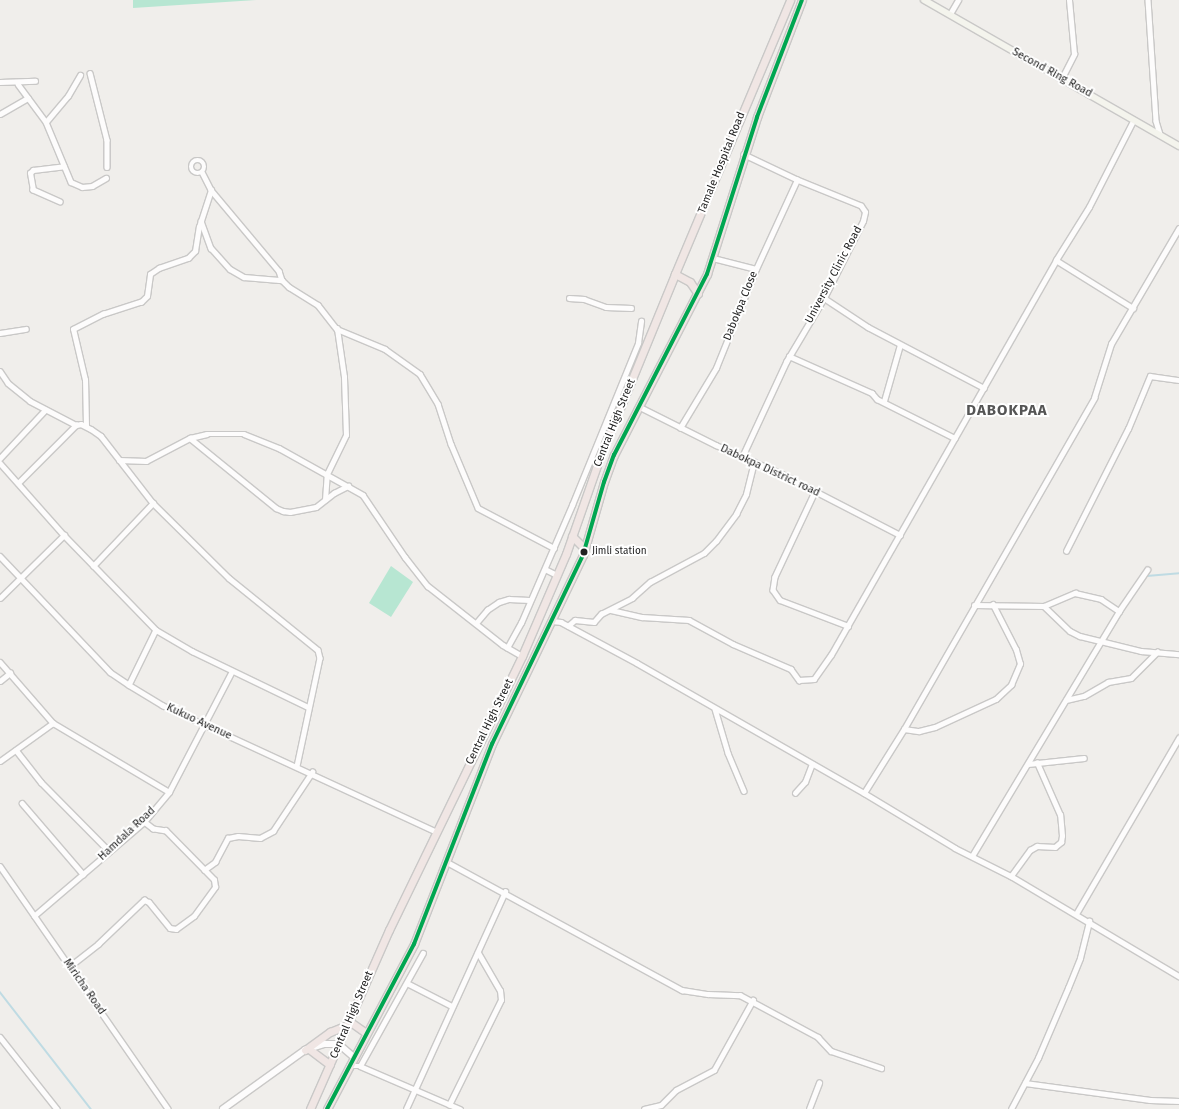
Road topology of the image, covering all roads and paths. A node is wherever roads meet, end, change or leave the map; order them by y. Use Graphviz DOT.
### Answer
graph roads {
  1 [pos="790,0"];
  2 [pos="802,0"];
  3 [pos="924,0"];
  4 [pos="958,0"];
  5 [pos="1069,0"];
  6 [pos="1148,0"];
  7 [pos="950,14"];
  8 [pos="90,73"];
  9 [pos="80,75"];
  10 [pos="1062,78"];
  11 [pos="35,81"];
  12 [pos="0,82"];
  13 [pos="18,84"];
  14 [pos="28,98"];
  15 [pos="0,114"];
  16 [pos="1133,120"];
  17 [pos="46,122"];
  18 [pos="1160,134"];
  19 [pos="1179,146"];
  20 [pos="744,154"];
  21 [pos="64,166"];
  22 [pos="107,167"];
  23 [pos="202,172"];
  24 [pos="106,178"];
  25 [pos="797,180"];
  26 [pos="211,190"];
  27 [pos="60,202"];
  28 [pos="201,221"];
  29 [pos="1179,228"];
  30 [pos="713,258"];
  31 [pos="1056,260"];
  32 [pos="756,269"];
  33 [pos="675,274"];
  34 [pos="282,280"];
  35 [pos="698,294"];
  36 [pos="569,298"];
  37 [pos="824,298"];
  38 [pos="631,308"];
  39 [pos="1132,308"];
  40 [pos="641,321"];
  41 [pos="655,328"];
  42 [pos="26,329"];
  43 [pos="337,329"];
  44 [pos="0,333"];
  45 [pos="900,344"];
  46 [pos="789,356"];
  47 [pos="0,371"];
  48 [pos="1179,380"];
  49 [pos="984,388"];
  50 [pos="884,401"];
  51 [pos="640,407"];
  52 [pos="45,410"];
  53 [pos="76,425"];
  54 [pos="86,426"];
  55 [pos="680,428"];
  56 [pos="190,438"];
  57 [pos="955,438"];
  58 [pos="742,457"];
  59 [pos="0,458"];
  60 [pos="119,460"];
  61 [pos="754,462"];
  62 [pos="0,463"];
  63 [pos="327,474"];
  64 [pos="19,482"];
  65 [pos="348,486"];
  66 [pos="815,492"];
  67 [pos="325,500"];
  68 [pos="153,503"];
  69 [pos="64,535"];
  70 [pos="900,535"];
  71 [pos="572,536"];
  72 [pos="554,548"];
  73 [pos="586,549"];
  74 [pos="1066,551"];
  75 [pos="0,556"];
  76 [pos="93,566"];
  77 [pos="545,569"];
  78 [pos="1147,570"];
  79 [pos="557,575"];
  80 [pos="22,579"];
  81 [pos="0,598"];
  82 [pos="529,600"];
  83 [pos="974,605"];
  84 [pos="993,605"];
  85 [pos="1044,606"];
  86 [pos="611,610"];
  87 [pos="1119,611"];
  88 [pos="552,621"];
  89 [pos="476,622"];
  90 [pos="568,626"];
  91 [pos="848,626"];
  92 [pos="156,630"];
  93 [pos="1101,641"];
  94 [pos="507,648"];
  95 [pos="1157,652"];
  96 [pos="1179,654"];
  97 [pos="522,656"];
  98 [pos="0,662"];
  99 [pos="232,671"];
  100 [pos="10,673"];
  101 [pos="0,681"];
  102 [pos="129,685"];
  103 [pos="1066,700"];
  104 [pos="308,707"];
  105 [pos="715,709"];
  106 [pos="53,723"];
  107 [pos="205,725"];
  108 [pos="904,729"];
  109 [pos="1179,738"];
  110 [pos="16,750"];
  111 [pos="1084,758"];
  112 [pos="0,761"];
  113 [pos="1037,763"];
  114 [pos="812,764"];
  115 [pos="1028,764"];
  116 [pos="297,766"];
  117 [pos="312,772"];
  118 [pos="744,791"];
  119 [pos="169,792"];
  120 [pos="795,793"];
  121 [pos="864,793"];
  122 [pos="22,803"];
  123 [pos="144,822"];
  124 [pos="437,832"];
  125 [pos="109,852"];
  126 [pos="972,856"];
  127 [pos="447,862"];
  128 [pos="0,866"];
  129 [pos="204,870"];
  130 [pos="82,874"];
  131 [pos="1011,876"];
  132 [pos="505,892"];
  133 [pos="1076,914"];
  134 [pos="34,916"];
  135 [pos="1089,921"];
  136 [pos="423,953"];
  137 [pos="478,953"];
  138 [pos="70,966"];
  139 [pos="1179,976"];
  140 [pos="406,984"];
  141 [pos="753,1000"];
  142 [pos="452,1006"];
  143 [pos="348,1023"];
  144 [pos="366,1032"];
  145 [pos="0,1038"];
  146 [pos="339,1044"];
  147 [pos="307,1050"];
  148 [pos="353,1056"];
  149 [pos="330,1065"];
  150 [pos="349,1066"];
  151 [pos="360,1066"];
  152 [pos="881,1068"];
  153 [pos="819,1083"];
  154 [pos="1025,1083"];
  155 [pos="414,1090"];
  156 [pos="1179,1101"];
  157 [pos="449,1105"];
  158 [pos="57,1109"];
  159 [pos="168,1109"];
  160 [pos="223,1109"];
  161 [pos="310,1109"];
  162 [pos="327,1109"];
  163 [pos="406,1109"];
  164 [pos="460,1109"];
  165 [pos="644,1109"];
  166 [pos="809,1109"];
  167 [pos="1010,1109"];
  1 -- 33 [label="highway, Tamale Hospital Road"];
  2 -- 20 [label="highway, Central High Street"];
  3 -- 7 [label="main road, Second Ring Road"];
  4 -- 7 [label="street"];
  5 -- 10 [label="street"];
  6 -- 18 [label="street"];
  7 -- 10 [label="main road, Second Ring Road"];
  8 -- 22 [label="street"];
  9 -- 17 [label="street"];
  10 -- 16 [label="main road, Second Ring Road"];
  11 -- 13 [label="street"];
  12 -- 13 [label="street"];
  13 -- 14 [label="street"];
  14 -- 15 [label="street"];
  14 -- 17 [label="street"];
  16 -- 18 [label="main road, Second Ring Road"];
  16 -- 31 [label="street"];
  17 -- 21 [label="street"];
  18 -- 19 [label="main road, Second Ring Road"];
  20 -- 25 [label="street, University Clinic Road"];
  20 -- 30 [label="highway, Central High Street"];
  21 -- 24 [label="street"];
  21 -- 27 [label="street"];
  23 -- 26 [label="street"];
  25 -- 32 [label="street, Dabokpa Close"];
  25 -- 37 [label="street, University Clinic Road"];
  26 -- 28 [label="street"];
  26 -- 34 [label="street"];
  28 -- 34 [label="street"];
  28 -- 54 [label="street"];
  29 -- 39 [label="street"];
  30 -- 32 [label="street"];
  30 -- 35 [label="highway, Central High Street"];
  31 -- 39 [label="street"];
  31 -- 49 [label="street"];
  32 -- 55 [label="street, Dabokpa Close"];
  33 -- 35 [label="highway"];
  33 -- 41 [label="highway, Tamale Hospital Road"];
  34 -- 43 [label="street"];
  35 -- 51 [label="highway, Central High Street"];
  36 -- 38 [label="street"];
  37 -- 45 [label="street"];
  37 -- 46 [label="street, University Clinic Road"];
  39 -- 83 [label="street"];
  40 -- 72 [label="street"];
  41 -- 71 [label="highway, Central High Street"];
  42 -- 44 [label="street"];
  43 -- 63 [label="street"];
  43 -- 72 [label="street"];
  45 -- 49 [label="street"];
  45 -- 50 [label="street"];
  46 -- 50 [label="street"];
  46 -- 58 [label="street, University Clinic Road"];
  47 -- 52 [label="street"];
  48 -- 74 [label="street"];
  49 -- 57 [label="street"];
  50 -- 57 [label="street"];
  51 -- 55 [label="street, Dabokpa District road"];
  51 -- 73 [label="highway, Central High Street"];
  52 -- 53 [label="street"];
  52 -- 59 [label="street"];
  53 -- 54 [label="street"];
  53 -- 64 [label="street"];
  54 -- 60 [label="street"];
  55 -- 58 [label="street, Dabokpa District road"];
  56 -- 60 [label="street"];
  56 -- 63 [label="street"];
  56 -- 67 [label="street"];
  57 -- 70 [label="street"];
  58 -- 61 [label="street, Dabokpa District road"];
  60 -- 68 [label="street"];
  61 -- 66 [label="street, Dabokpa District road"];
  61 -- 86 [label="street"];
  62 -- 64 [label="street"];
  63 -- 65 [label="street"];
  63 -- 67 [label="street"];
  64 -- 69 [label="street"];
  65 -- 67 [label="street"];
  65 -- 89 [label="street"];
  66 -- 70 [label="street, Dabokpa District road"];
  66 -- 91 [label="street"];
  68 -- 76 [label="street"];
  68 -- 104 [label="street"];
  69 -- 76 [label="street"];
  69 -- 80 [label="street"];
  70 -- 91 [label="street"];
  71 -- 73 [label="highway"];
  71 -- 79 [label="highway, Central High Street"];
  72 -- 77 [label="street"];
  73 -- 88 [label="highway, Central High Street"];
  75 -- 80 [label="street, Kukuo Avenue"];
  76 -- 92 [label="street"];
  77 -- 79 [label="street"];
  77 -- 82 [label="street"];
  78 -- 87 [label="street"];
  79 -- 97 [label="highway, Central High Street"];
  80 -- 81 [label="street"];
  80 -- 102 [label="street, Kukuo Avenue"];
  82 -- 89 [label="street"];
  82 -- 94 [label="street"];
  83 -- 84 [label="street"];
  83 -- 108 [label="street"];
  84 -- 85 [label="street"];
  84 -- 108 [label="street"];
  85 -- 87 [label="street"];
  85 -- 93 [label="street"];
  86 -- 90 [label="street"];
  86 -- 91 [label="street"];
  87 -- 93 [label="street"];
  88 -- 90 [label="street"];
  88 -- 127 [label="highway, Central High Street"];
  89 -- 94 [label="street"];
  90 -- 105 [label="street"];
  92 -- 99 [label="street"];
  92 -- 102 [label="street"];
  93 -- 95 [label="street"];
  93 -- 103 [label="street"];
  94 -- 97 [label="street"];
  95 -- 96 [label="street"];
  95 -- 103 [label="street"];
  97 -- 124 [label="highway, Central High Street"];
  98 -- 100 [label="street"];
  99 -- 104 [label="street"];
  99 -- 107 [label="street, Hamdala Road"];
  100 -- 101 [label="street"];
  100 -- 106 [label="street"];
  102 -- 107 [label="street, Kukuo Avenue"];
  103 -- 115 [label="street"];
  104 -- 116 [label="street"];
  105 -- 114 [label="street"];
  105 -- 118 [label="street"];
  106 -- 110 [label="street"];
  106 -- 119 [label="street"];
  107 -- 116 [label="street, Kukuo Avenue"];
  107 -- 119 [label="street, Hamdala Road"];
  108 -- 121 [label="street"];
  109 -- 133 [label="street"];
  110 -- 112 [label="street"];
  110 -- 125 [label="street"];
  111 -- 113 [label="street"];
  113 -- 115 [label="street"];
  113 -- 131 [label="street"];
  114 -- 120 [label="street"];
  114 -- 121 [label="street"];
  115 -- 126 [label="street"];
  116 -- 117 [label="street, Kukuo Avenue"];
  117 -- 124 [label="street, Kukuo Avenue"];
  117 -- 129 [label="street"];
  119 -- 123 [label="street, Hamdala Road"];
  121 -- 126 [label="street"];
  122 -- 130 [label="street"];
  123 -- 125 [label="street, Hamdala Road"];
  123 -- 129 [label="street"];
  124 -- 143 [label="highway, Central High Street"];
  125 -- 130 [label="street, Hamdala Road"];
  126 -- 131 [label="street"];
  127 -- 132 [label="street"];
  127 -- 144 [label="highway, Central High Street"];
  128 -- 134 [label="street, Miricha Road"];
  129 -- 138 [label="street"];
  130 -- 134 [label="street, Hamdala Road"];
  131 -- 133 [label="street"];
  132 -- 137 [label="street"];
  132 -- 141 [label="street"];
  133 -- 135 [label="street"];
  134 -- 138 [label="street, Miricha Road"];
  135 -- 139 [label="street"];
  135 -- 154 [label="street"];
  136 -- 140 [label="street"];
  137 -- 142 [label="street"];
  137 -- 157 [label="street"];
  138 -- 159 [label="street, Miricha Road"];
  140 -- 142 [label="street"];
  140 -- 151 [label="street"];
  141 -- 152 [label="street"];
  141 -- 165 [label="street"];
  142 -- 155 [label="street"];
  143 -- 144 [label="highway"];
  143 -- 146 [label="highway, Central High Street"];
  143 -- 147 [label="highway"];
  144 -- 148 [label="highway, Central High Street"];
  145 -- 158 [label="street"];
  146 -- 147 [label="street"];
  146 -- 148 [label="street"];
  146 -- 149 [label="highway, Central High Street"];
  147 -- 149 [label="highway"];
  147 -- 160 [label="street"];
  148 -- 150 [label="highway, Central High Street"];
  149 -- 161 [label="highway, Central High Street"];
  150 -- 151 [label="street"];
  150 -- 162 [label="highway, Central High Street"];
  151 -- 155 [label="street"];
  153 -- 166 [label="street"];
  154 -- 156 [label="street"];
  154 -- 167 [label="street"];
  155 -- 157 [label="street"];
  155 -- 163 [label="street"];
  157 -- 164 [label="street"];
}
